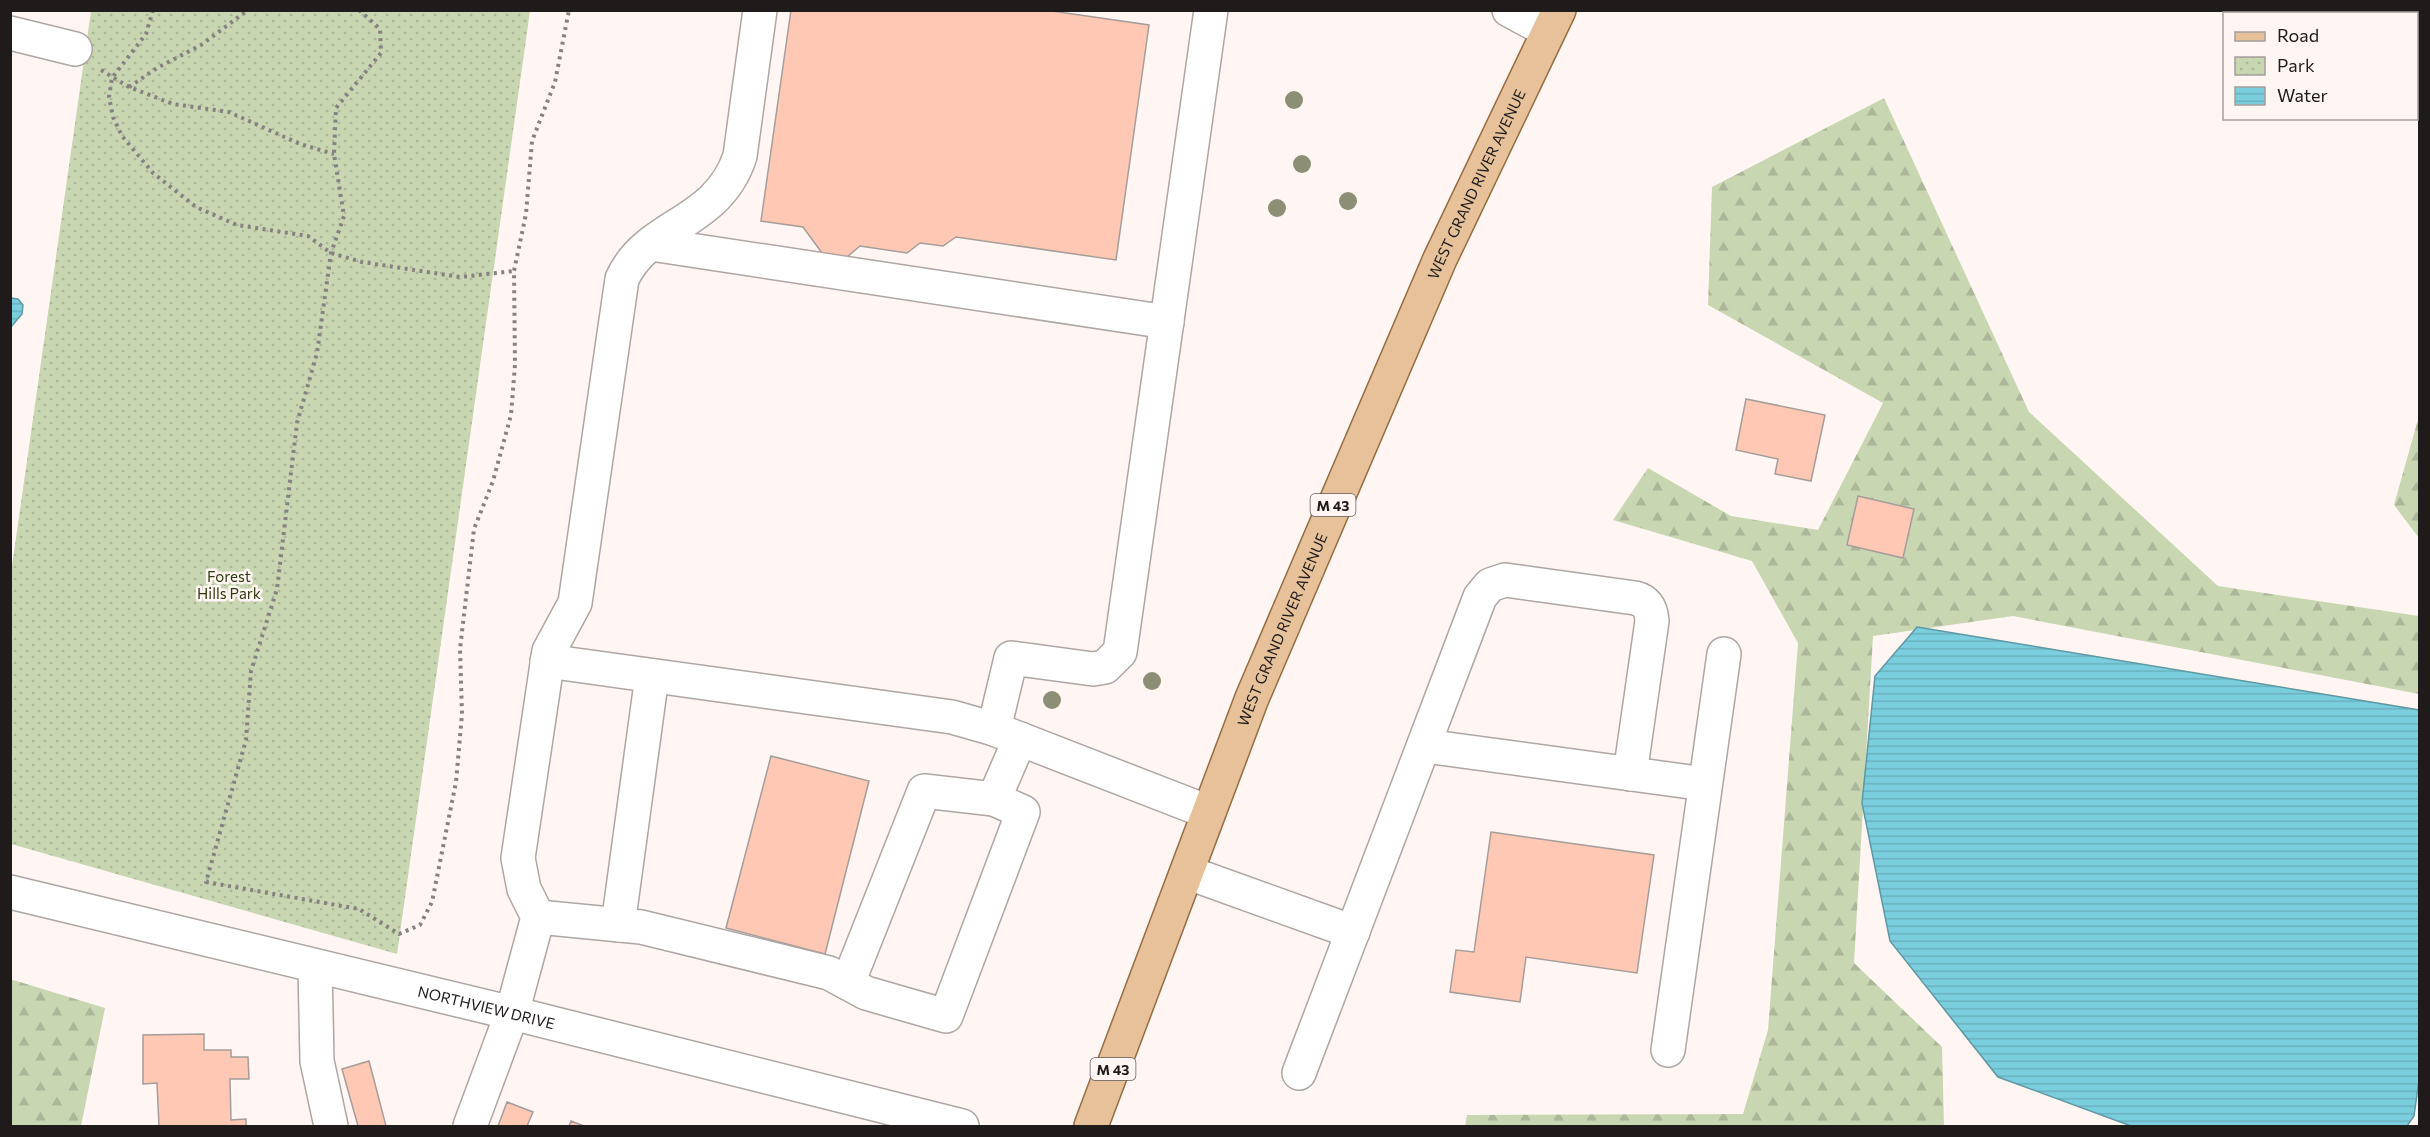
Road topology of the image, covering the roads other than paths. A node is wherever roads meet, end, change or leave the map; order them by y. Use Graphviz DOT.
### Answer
graph roads {
  1 [pos="760,10"];
  2 [pos="1211,10"];
  3 [pos="1509,10"];
  4 [pos="1554,21"];
  5 [pos="10,33"];
  6 [pos="75,50"];
  7 [pos="651,244"];
  8 [pos="1167,322"];
  9 [pos="1724,654"];
  10 [pos="547,661"];
  11 [pos="652,676"];
  12 [pos="1007,734"];
  13 [pos="1425,746"];
  14 [pos="1630,774"];
  15 [pos="1705,784"];
  16 [pos="994,799"];
  17 [pos="1208,812"];
  18 [pos="1189,873"];
  19 [pos="10,892"];
  20 [pos="538,917"];
  21 [pos="618,925"];
  22 [pos="1353,933"];
  23 [pos="315,966"];
  24 [pos="848,983"];
  25 [pos="512,1013"];
  26 [pos="1668,1050"];
  27 [pos="1299,1073"];
  28 [pos="331,1126"];
  29 [pos="470,1126"];
  30 [pos="962,1126"];
  31 [pos="1091,1126"];
  1 -- 7 [label="street"];
  2 -- 8 [label="street"];
  3 -- 4 [label="street"];
  4 -- 17 [label="main road, WEST GRAND RIVER AVENUE / M 43"];
  5 -- 6 [label="street"];
  7 -- 8 [label="street"];
  7 -- 10 [label="street"];
  8 -- 12 [label="street"];
  9 -- 15 [label="street"];
  10 -- 11 [label="street"];
  10 -- 20 [label="street"];
  11 -- 12 [label="street"];
  11 -- 21 [label="street"];
  12 -- 16 [label="street"];
  12 -- 17 [label="street"];
  13 -- 14 [label="street"];
  13 -- 14 [label="street"];
  13 -- 22 [label="street"];
  14 -- 15 [label="street"];
  15 -- 26 [label="street"];
  16 -- 24 [label="street"];
  16 -- 24 [label="street"];
  17 -- 18 [label="main road, WEST GRAND RIVER AVENUE / M 43"];
  18 -- 22 [label="street"];
  18 -- 31 [label="main road, WEST GRAND RIVER AVENUE / M 43"];
  19 -- 23 [label="street, NORTHVIEW DRIVE"];
  20 -- 21 [label="street"];
  20 -- 25 [label="street"];
  21 -- 24 [label="street"];
  22 -- 27 [label="street"];
  23 -- 25 [label="street, NORTHVIEW DRIVE"];
  23 -- 28 [label="street"];
  25 -- 29 [label="street"];
  25 -- 30 [label="street, NORTHVIEW DRIVE"];
}
